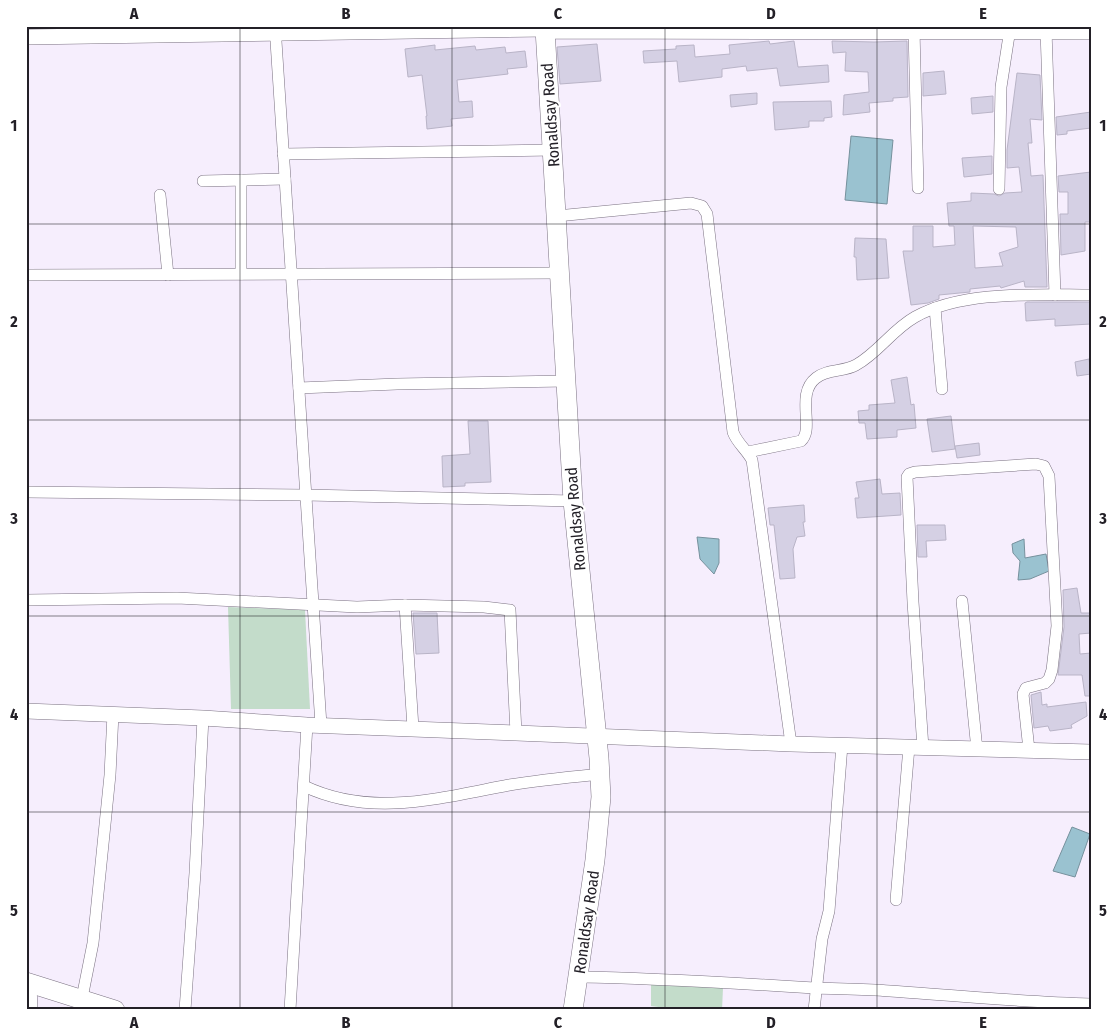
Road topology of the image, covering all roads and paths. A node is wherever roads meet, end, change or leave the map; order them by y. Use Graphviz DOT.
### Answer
graph roads {
  1 [pos="398,28"];
  2 [pos="545,28"];
  3 [pos="820,28"];
  4 [pos="974,28"];
  5 [pos="376,29"];
  6 [pos="276,30"];
  7 [pos="914,30"];
  8 [pos="1010,30"];
  9 [pos="1046,30"];
  10 [pos="1091,30"];
  11 [pos="26,37"];
  12 [pos="553,150"];
  13 [pos="283,154"];
  14 [pos="241,180"];
  15 [pos="285,180"];
  16 [pos="203,181"];
  17 [pos="918,188"];
  18 [pos="999,189"];
  19 [pos="160,195"];
  20 [pos="557,216"];
  21 [pos="291,273"];
  22 [pos="560,273"];
  23 [pos="241,274"];
  24 [pos="26,275"];
  25 [pos="168,275"];
  26 [pos="1055,295"];
  27 [pos="1091,295"];
  28 [pos="936,308"];
  29 [pos="566,381"];
  30 [pos="299,388"];
  31 [pos="942,389"];
  32 [pos="748,452"];
  33 [pos="26,492"];
  34 [pos="306,495"];
  35 [pos="572,501"];
  36 [pos="26,600"];
  37 [pos="962,601"];
  38 [pos="313,604"];
  39 [pos="405,606"];
  40 [pos="26,712"];
  41 [pos="112,714"];
  42 [pos="203,718"];
  43 [pos="314,725"];
  44 [pos="413,728"];
  45 [pos="516,733"];
  46 [pos="596,735"];
  47 [pos="791,744"];
  48 [pos="842,745"];
  49 [pos="916,748"];
  50 [pos="977,750"];
  51 [pos="1029,750"];
  52 [pos="1091,752"];
  53 [pos="600,774"];
  54 [pos="304,786"];
  55 [pos="896,900"];
  56 [pos="579,977"];
  57 [pos="29,983"];
  58 [pos="816,988"];
  59 [pos="83,991"];
  60 [pos="1091,1004"];
  61 [pos="185,1007"];
  62 [pos="32,1010"];
  63 [pos="115,1010"];
  64 [pos="290,1010"];
  65 [pos="573,1010"];
  66 [pos="814,1010"];
  1 -- 2 [label="street"];
  1 -- 5 [label="street"];
  2 -- 3 [label="main road"];
  2 -- 12 [label="main road, Ronaldsay Road"];
  3 -- 7 [label="main road"];
  4 -- 7 [label="main road"];
  4 -- 8 [label="main road"];
  5 -- 6 [label="street"];
  6 -- 11 [label="street"];
  6 -- 13 [label="street"];
  7 -- 17 [label="street"];
  8 -- 9 [label="main road"];
  8 -- 18 [label="street"];
  9 -- 10 [label="main road"];
  9 -- 26 [label="street"];
  12 -- 13 [label="street"];
  12 -- 20 [label="main road, Ronaldsay Road"];
  13 -- 15 [label="street"];
  14 -- 15 [label="street"];
  14 -- 16 [label="street"];
  14 -- 23 [label="street"];
  15 -- 21 [label="street"];
  19 -- 25 [label="street"];
  20 -- 22 [label="main road, Ronaldsay Road"];
  20 -- 32 [label="street"];
  21 -- 22 [label="street"];
  21 -- 23 [label="street"];
  21 -- 30 [label="street"];
  22 -- 29 [label="main road, Ronaldsay Road"];
  23 -- 25 [label="street"];
  24 -- 25 [label="street"];
  26 -- 27 [label="street"];
  26 -- 28 [label="street"];
  28 -- 31 [label="street"];
  28 -- 32 [label="street"];
  29 -- 30 [label="street"];
  29 -- 35 [label="main road, Ronaldsay Road"];
  30 -- 34 [label="street"];
  32 -- 47 [label="street"];
  33 -- 34 [label="street"];
  34 -- 35 [label="street"];
  34 -- 38 [label="street"];
  35 -- 46 [label="main road, Ronaldsay Road"];
  36 -- 38 [label="street"];
  37 -- 50 [label="street"];
  38 -- 39 [label="street"];
  38 -- 43 [label="street"];
  39 -- 44 [label="street"];
  39 -- 45 [label="street"];
  40 -- 41 [label="street"];
  41 -- 42 [label="street"];
  41 -- 59 [label="street"];
  42 -- 43 [label="street"];
  42 -- 61 [label="street"];
  43 -- 44 [label="street"];
  43 -- 54 [label="street"];
  44 -- 45 [label="street"];
  45 -- 46 [label="street"];
  46 -- 47 [label="street"];
  46 -- 53 [label="main road, Ronaldsay Road"];
  47 -- 48 [label="street"];
  48 -- 49 [label="street"];
  48 -- 58 [label="street"];
  49 -- 50 [label="street"];
  49 -- 51 [label="street"];
  49 -- 55 [label="street"];
  50 -- 51 [label="street"];
  51 -- 52 [label="street"];
  53 -- 54 [label="street"];
  53 -- 56 [label="main road, Ronaldsay Road"];
  54 -- 64 [label="street"];
  56 -- 58 [label="street"];
  56 -- 65 [label="main road, Ronaldsay Road"];
  57 -- 59 [label="main road"];
  57 -- 62 [label="street"];
  58 -- 60 [label="street"];
  58 -- 66 [label="street"];
  59 -- 63 [label="main road"];
}
